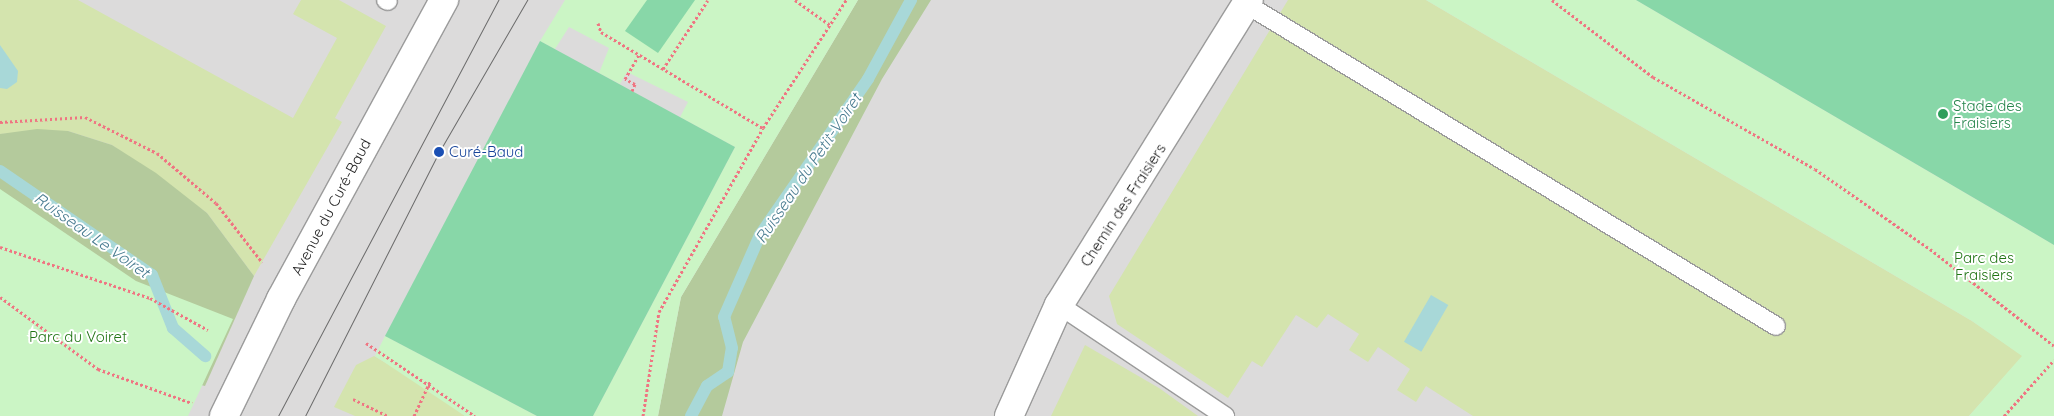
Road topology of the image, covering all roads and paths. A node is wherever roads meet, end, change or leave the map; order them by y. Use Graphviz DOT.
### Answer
graph roads {
  1 [pos="444,0"];
  2 [pos="708,0"];
  3 [pos="795,0"];
  4 [pos="846,0"];
  5 [pos="1552,0"];
  6 [pos="1248,2"];
  7 [pos="598,23"];
  8 [pos="830,24"];
  9 [pos="639,55"];
  10 [pos="663,69"];
  11 [pos="632,91"];
  12 [pos="0,122"];
  13 [pos="763,128"];
  14 [pos="0,247"];
  15 [pos="265,265"];
  16 [pos="0,297"];
  17 [pos="1059,305"];
  18 [pos="1776,326"];
  19 [pos="208,330"];
  20 [pos="366,343"];
  21 [pos="2054,346"];
  22 [pos="2054,360"];
  23 [pos="430,382"];
  24 [pos="354,399"];
  25 [pos="213,411"];
  26 [pos="388,416"];
  27 [pos="414,416"];
  28 [pos="475,416"];
  29 [pos="643,416"];
  30 [pos="1009,416"];
  31 [pos="1225,416"];
  32 [pos="2004,416"];
  1 -- 25 [label="street, Avenue du Curé-Baud"];
  2 -- 10 [label="path"];
  3 -- 8 [label="path"];
  4 -- 8 [label="path"];
  5 -- 21 [label="path"];
  6 -- 17 [label="street, Chemin des Fraisiers"];
  6 -- 18 [label="lane"];
  7 -- 9 [label="path"];
  8 -- 13 [label="path"];
  9 -- 10 [label="path"];
  9 -- 11 [label="path"];
  10 -- 13 [label="path"];
  12 -- 15 [label="path"];
  13 -- 29 [label="path"];
  14 -- 19 [label="path"];
  16 -- 25 [label="path"];
  17 -- 30 [label="street, Chemin des Fraisiers"];
  17 -- 31 [label="lane"];
  20 -- 23 [label="path"];
  22 -- 32 [label="path"];
  23 -- 27 [label="path"];
  23 -- 28 [label="path"];
  24 -- 26 [label="path"];
}
